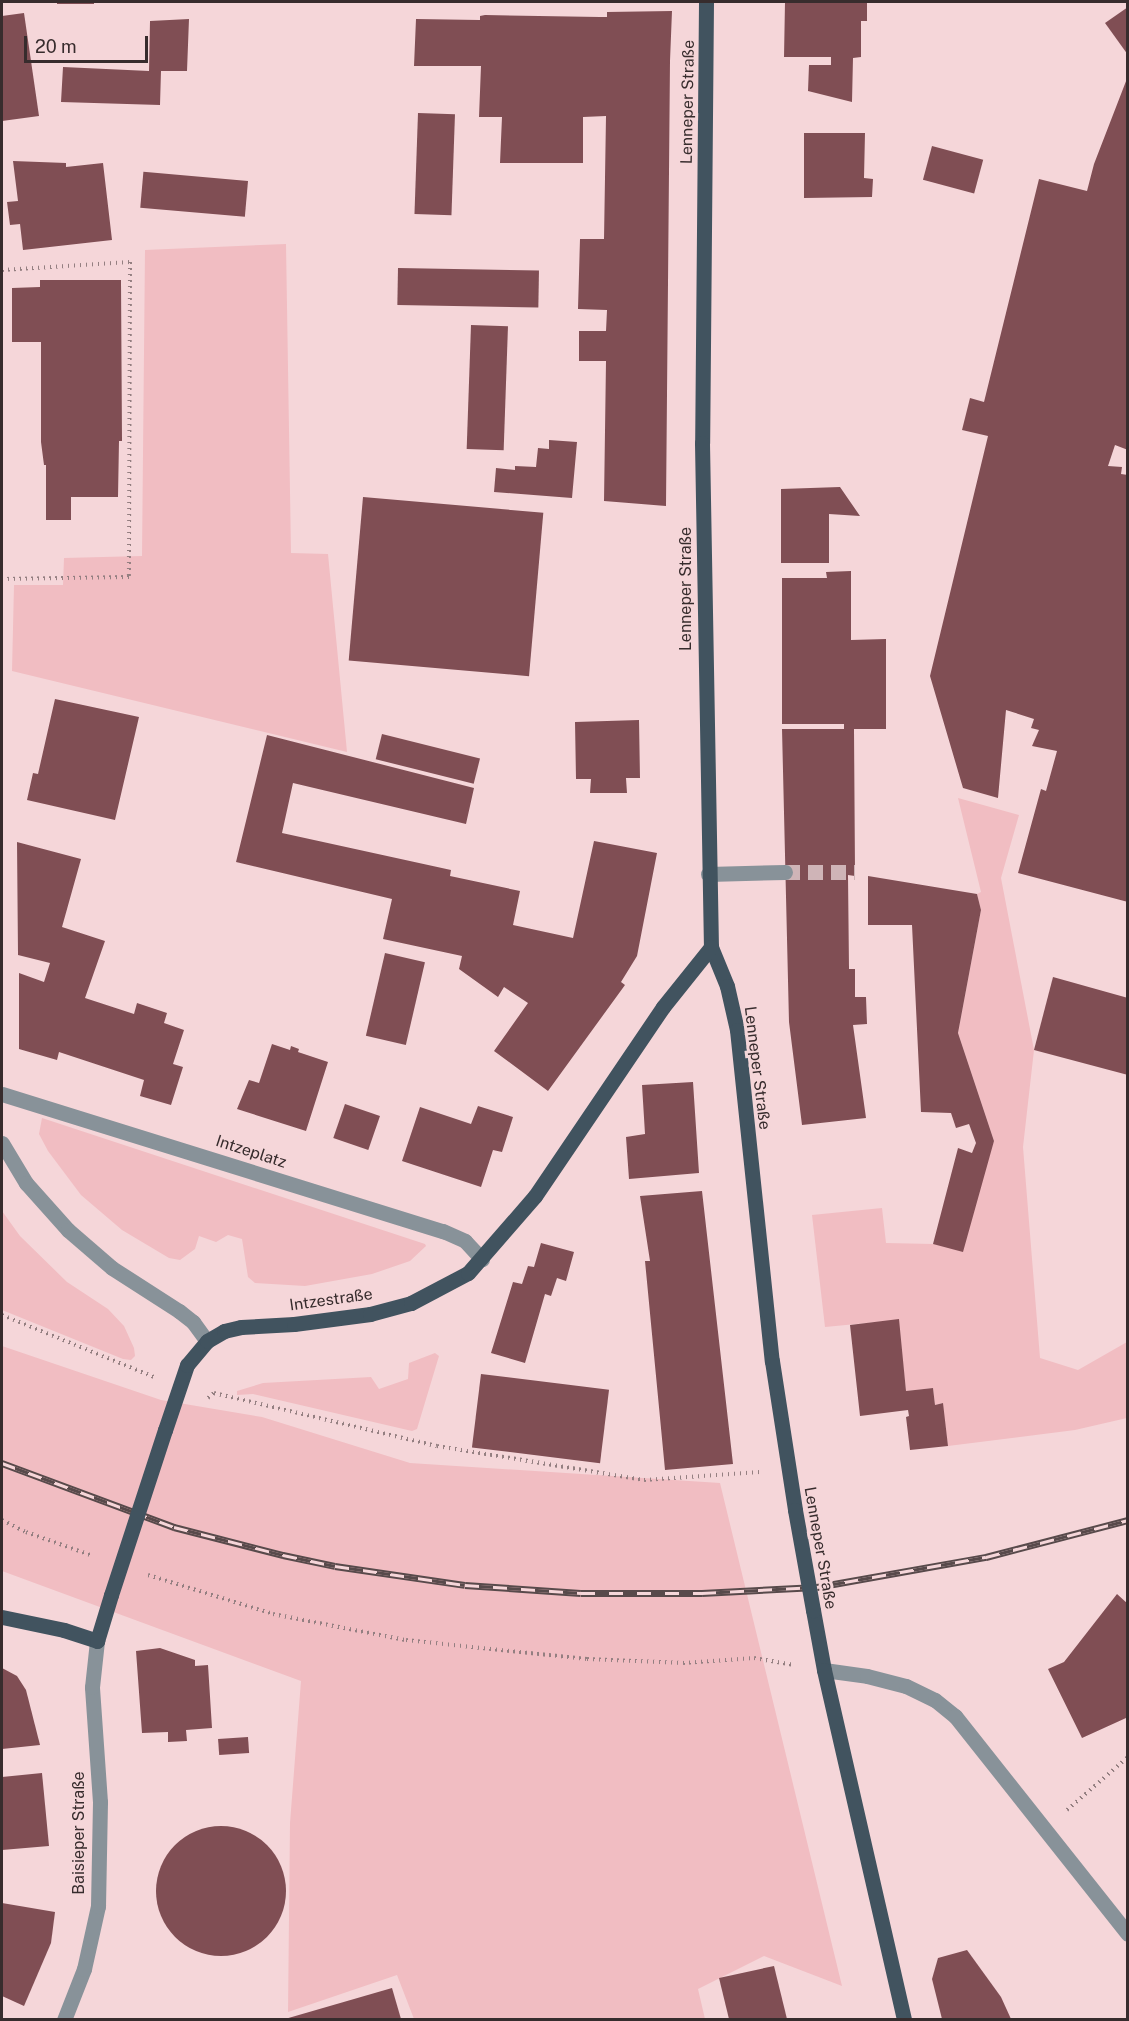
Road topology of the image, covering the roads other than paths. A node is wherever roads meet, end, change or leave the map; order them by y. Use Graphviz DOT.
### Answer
graph roads {
  1 [pos="706,2"];
  2 [pos="784,872"];
  3 [pos="708,874"];
  4 [pos="711,947"];
  5 [pos="2,1094"];
  6 [pos="2,1143"];
  7 [pos="482,1259"];
  8 [pos="207,1341"];
  9 [pos="2,1617"];
  10 [pos="96,1641"];
  11 [pos="824,1670"];
  12 [pos="1128,1934"];
  13 [pos="64,2019"];
  14 [pos="904,2019"];
  1 -- 3 [label="main road, Lenneper Straße"];
  2 -- 3 [label="street"];
  3 -- 4 [label="main road, Lenneper Straße"];
  4 -- 7 [label="main road, Intzestraße"];
  4 -- 11 [label="main road, Lenneper Straße, bridge"];
  5 -- 7 [label="street, Intzeplatz"];
  6 -- 8 [label="street"];
  7 -- 8 [label="main road, Intzestraße"];
  8 -- 10 [label="main road, Intzestraße, bridge"];
  9 -- 10 [label="main road"];
  10 -- 13 [label="street, Baisieper Straße"];
  11 -- 12 [label="street"];
  11 -- 14 [label="main road, Lenneper Straße"];
}
